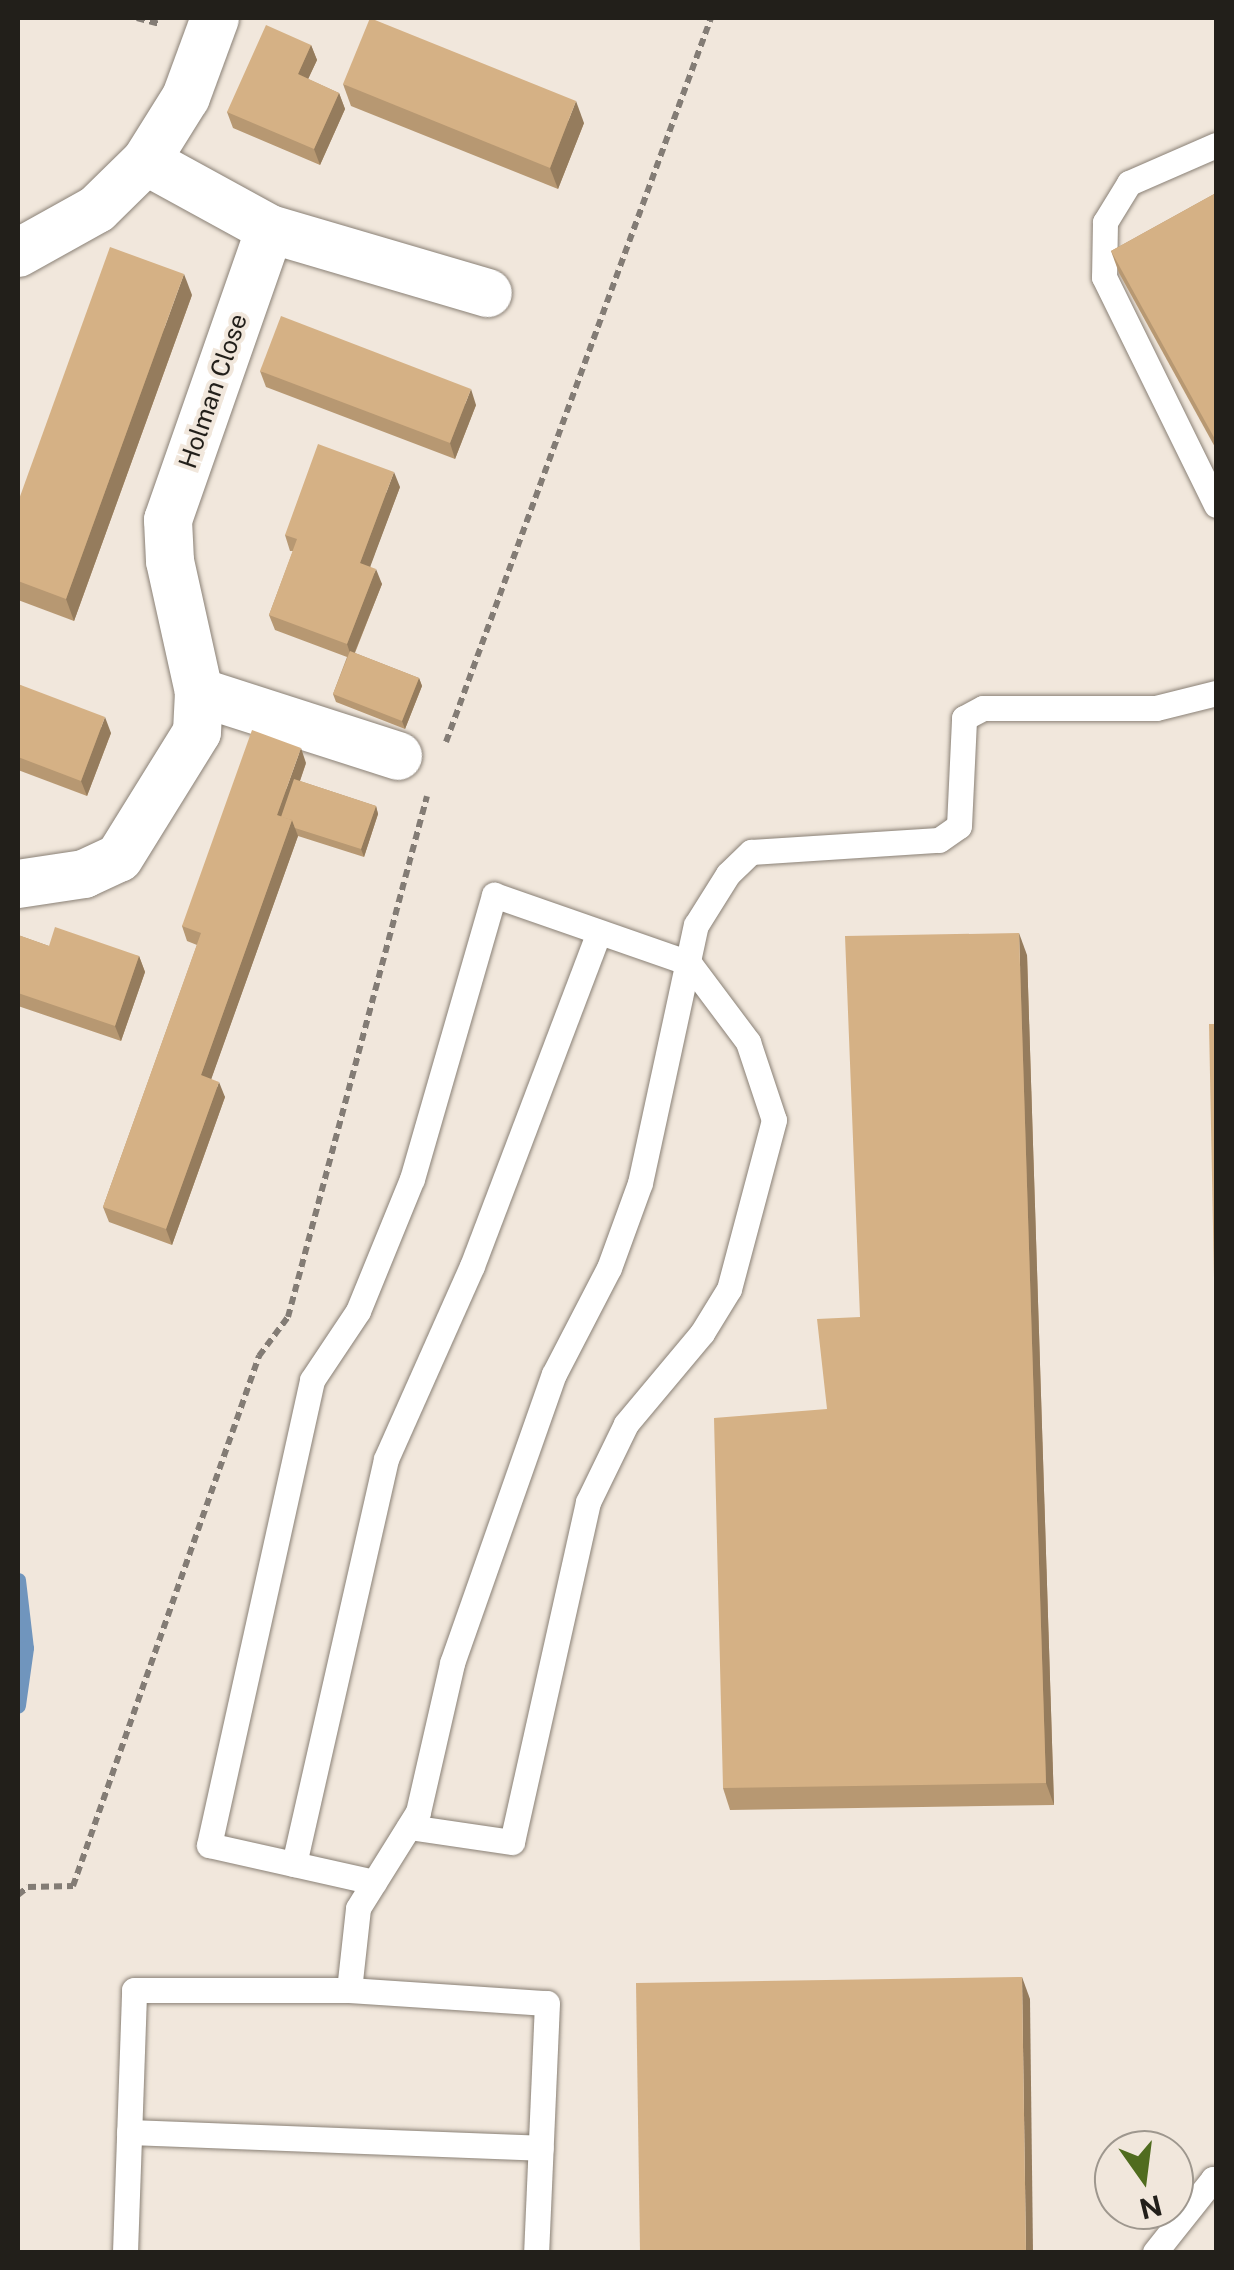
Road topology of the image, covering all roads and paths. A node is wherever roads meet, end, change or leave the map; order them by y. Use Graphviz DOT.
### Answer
graph roads {
  1 [pos="215,18"];
  2 [pos="711,18"];
  3 [pos="1216,145"];
  4 [pos="146,161"];
  5 [pos="270,229"];
  6 [pos="18,253"];
  7 [pos="488,293"];
  8 [pos="1216,505"];
  9 [pos="199,692"];
  10 [pos="1216,693"];
  11 [pos="398,756"];
  12 [pos="18,884"];
  13 [pos="599,932"];
  14 [pos="688,962"];
  15 [pos="409,1827"];
  16 [pos="294,1864"];
  17 [pos="374,1882"];
  18 [pos="18,1894"];
  19 [pos="349,1990"];
  20 [pos="129,2132"];
  21 [pos="541,2148"];
  22 [pos="1216,2186"];
  23 [pos="125,2252"];
  24 [pos="536,2252"];
  25 [pos="1155,2252"];
  1 -- 4 [label="street"];
  2 -- 11 [label="path"];
  3 -- 8 [label="lane"];
  4 -- 5 [label="street"];
  4 -- 6 [label="street"];
  5 -- 7 [label="street"];
  5 -- 9 [label="street, Holman Close"];
  9 -- 11 [label="street"];
  9 -- 12 [label="street, Holman Close"];
  10 -- 14 [label="lane"];
  11 -- 18 [label="path"];
  13 -- 14 [label="lane"];
  13 -- 16 [label="lane"];
  13 -- 16 [label="lane"];
  14 -- 15 [label="lane"];
  14 -- 15 [label="lane"];
  15 -- 17 [label="lane"];
  16 -- 17 [label="lane"];
  17 -- 19 [label="lane"];
  19 -- 20 [label="lane"];
  19 -- 21 [label="lane"];
  20 -- 21 [label="lane"];
  20 -- 23 [label="lane"];
  21 -- 24 [label="lane"];
  22 -- 25 [label="lane"];
}
